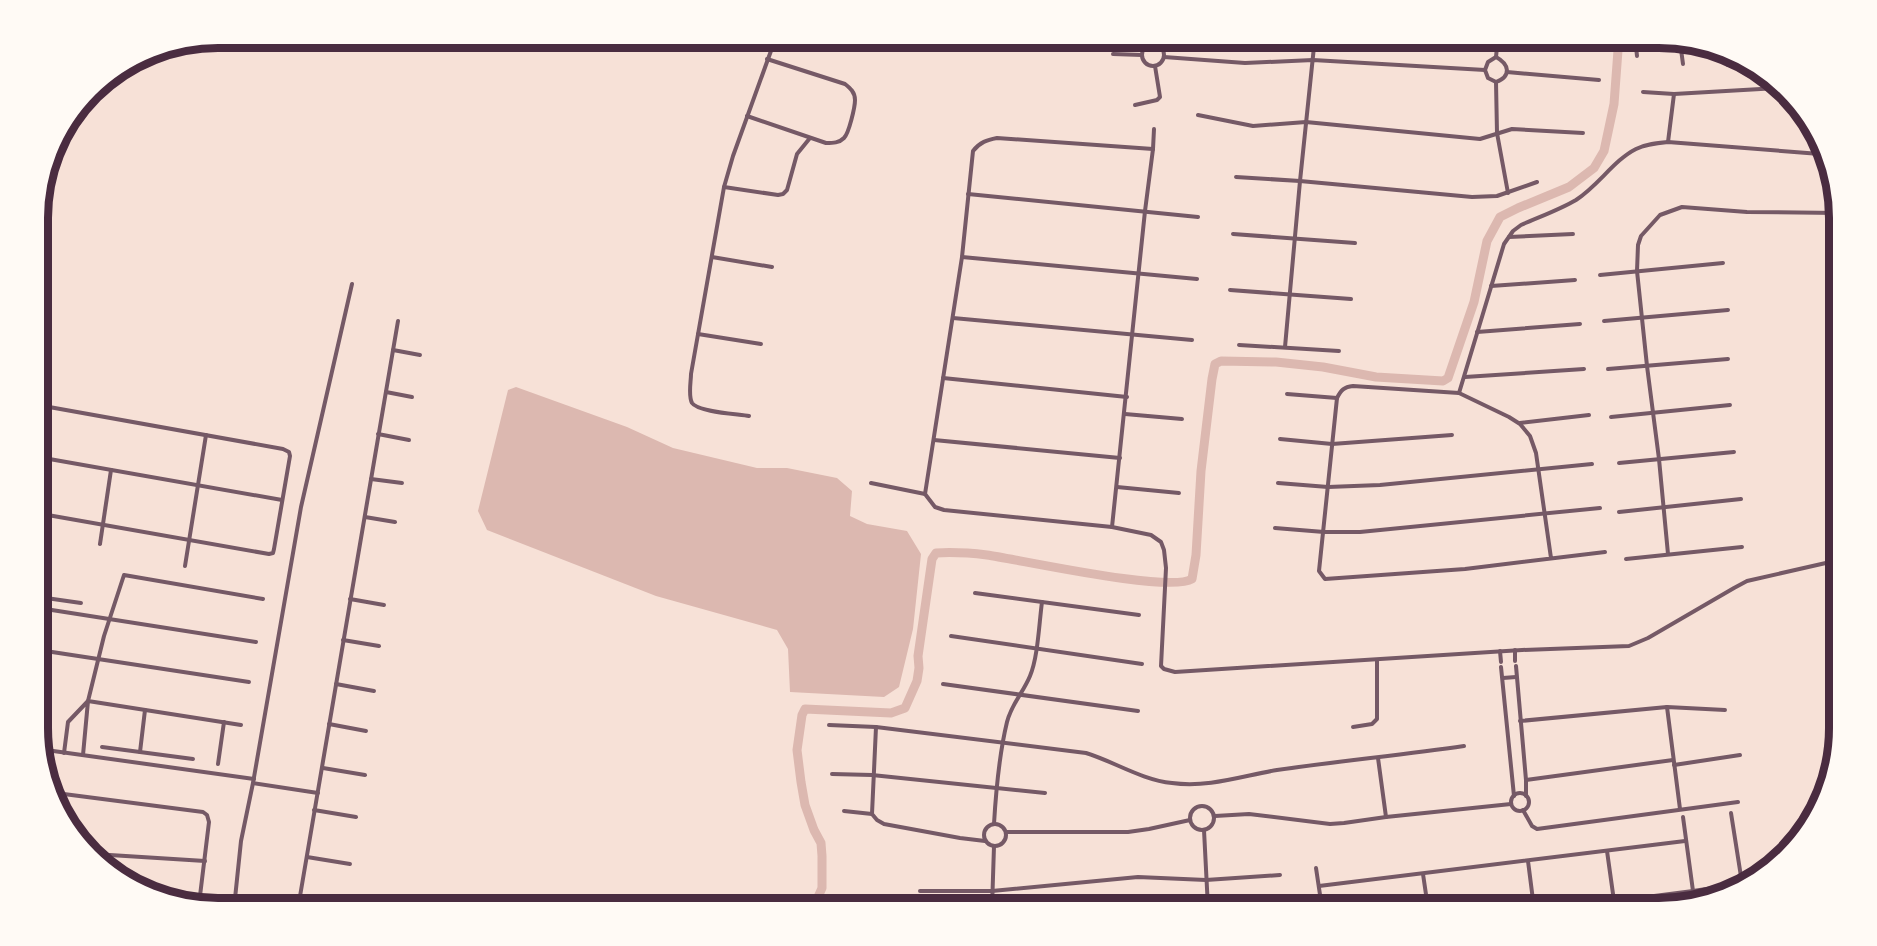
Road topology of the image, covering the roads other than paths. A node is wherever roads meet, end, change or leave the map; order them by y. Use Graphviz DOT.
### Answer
graph roads {
  1 [pos="772,48"];
  2 [pos="1145,48"];
  3 [pos="1161,48"];
  4 [pos="1314,48"];
  5 [pos="1497,48"];
  6 [pos="1636,48"];
  7 [pos="1681,49"];
  8 [pos="1113,54"];
  9 [pos="1142,55"];
  10 [pos="1637,56"];
  11 [pos="1164,57"];
  12 [pos="1496,57"];
  13 [pos="767,59"];
  14 [pos="1313,60"];
  15 [pos="1683,64"];
  16 [pos="1155,66"];
  17 [pos="1485,70"];
  18 [pos="1507,72"];
  19 [pos="1599,80"];
  20 [pos="1496,81"];
  21 [pos="1769,89"];
  22 [pos="1643,92"];
  23 [pos="1674,94"];
  24 [pos="1135,105"];
  25 [pos="1198,115"];
  26 [pos="747,116"];
  27 [pos="1306,122"];
  28 [pos="1154,129"];
  29 [pos="1497,133"];
  30 [pos="1583,133"];
  31 [pos="810,138"];
  32 [pos="1668,142"];
  33 [pos="1153,149"];
  34 [pos="1817,155"];
  35 [pos="1236,177"];
  36 [pos="1300,181"];
  37 [pos="1537,182"];
  38 [pos="724,187"];
  39 [pos="1508,193"];
  40 [pos="968,194"];
  41 [pos="1145,211"];
  42 [pos="1829,213"];
  43 [pos="1197,217"];
  44 [pos="1233,234"];
  45 [pos="1573,234"];
  46 [pos="1508,237"];
  47 [pos="1295,238"];
  48 [pos="1355,243"];
  49 [pos="712,257"];
  50 [pos="962,257"];
  51 [pos="1722,263"];
  52 [pos="772,267"];
  53 [pos="1637,271"];
  54 [pos="1139,272"];
  55 [pos="1600,274"];
  56 [pos="1197,279"];
  57 [pos="1575,280"];
  58 [pos="352,284"];
  59 [pos="1491,286"];
  60 [pos="1230,290"];
  61 [pos="1290,294"];
  62 [pos="1351,299"];
  63 [pos="1728,310"];
  64 [pos="953,318"];
  65 [pos="1642,318"];
  66 [pos="398,321"];
  67 [pos="1604,321"];
  68 [pos="1580,324"];
  69 [pos="1477,332"];
  70 [pos="698,334"];
  71 [pos="1133,334"];
  72 [pos="1192,340"];
  73 [pos="761,344"];
  74 [pos="1239,345"];
  75 [pos="1285,347"];
  76 [pos="393,350"];
  77 [pos="1339,351"];
  78 [pos="420,355"];
  79 [pos="1728,359"];
  80 [pos="1647,366"];
  81 [pos="1584,369"];
  82 [pos="1608,369"];
  83 [pos="1465,377"];
  84 [pos="943,378"];
  85 [pos="386,392"];
  86 [pos="1459,393"];
  87 [pos="1287,394"];
  88 [pos="412,397"];
  89 [pos="1126,397"];
  90 [pos="1337,398"];
  91 [pos="1730,405"];
  92 [pos="48,407"];
  93 [pos="1653,413"];
  94 [pos="1125,414"];
  95 [pos="1589,415"];
  96 [pos="749,416"];
  97 [pos="1611,417"];
  98 [pos="1182,419"];
  99 [pos="1520,424"];
  100 [pos="378,434"];
  101 [pos="206,435"];
  102 [pos="1452,435"];
  103 [pos="1280,439"];
  104 [pos="409,440"];
  105 [pos="934,440"];
  106 [pos="1332,444"];
  107 [pos="1734,452"];
  108 [pos="1120,458"];
  109 [pos="48,459"];
  110 [pos="1659,459"];
  111 [pos="1619,463"];
  112 [pos="1592,464"];
  113 [pos="111,470"];
  114 [pos="1540,470"];
  115 [pos="371,479"];
  116 [pos="402,483"];
  117 [pos="871,483"];
  118 [pos="1278,483"];
  119 [pos="198,485"];
  120 [pos="1117,487"];
  121 [pos="1328,487"];
  122 [pos="1179,493"];
  123 [pos="925,494"];
  124 [pos="1741,499"];
  125 [pos="282,500"];
  126 [pos="1663,507"];
  127 [pos="1600,508"];
  128 [pos="1619,512"];
  129 [pos="48,515"];
  130 [pos="1546,515"];
  131 [pos="365,517"];
  132 [pos="395,522"];
  133 [pos="102,525"];
  134 [pos="1112,527"];
  135 [pos="1275,528"];
  136 [pos="1324,532"];
  137 [pos="190,540"];
  138 [pos="100,544"];
  139 [pos="1742,547"];
  140 [pos="1605,552"];
  141 [pos="1668,554"];
  142 [pos="1551,558"];
  143 [pos="1626,559"];
  144 [pos="1829,562"];
  145 [pos="185,566"];
  146 [pos="975,592"];
  147 [pos="48,598"];
  148 [pos="263,599"];
  149 [pos="350,599"];
  150 [pos="81,603"];
  151 [pos="1042,603"];
  152 [pos="384,605"];
  153 [pos="48,609"];
  154 [pos="1139,615"];
  155 [pos="110,619"];
  156 [pos="951,636"];
  157 [pos="343,640"];
  158 [pos="256,642"];
  159 [pos="379,646"];
  160 [pos="1036,648"];
  161 [pos="1515,650"];
  162 [pos="1500,651"];
  163 [pos="48,652"];
  164 [pos="99,659"];
  165 [pos="1377,660"];
  166 [pos="1142,664"];
  167 [pos="1516,677"];
  168 [pos="1503,678"];
  169 [pos="249,682"];
  170 [pos="336,684"];
  171 [pos="943,684"];
  172 [pos="374,691"];
  173 [pos="1018,695"];
  174 [pos="88,701"];
  175 [pos="1666,707"];
  176 [pos="146,710"];
  177 [pos="1138,711"];
  178 [pos="1725,711"];
  179 [pos="1520,721"];
  180 [pos="224,722"];
  181 [pos="329,724"];
  182 [pos="241,725"];
  183 [pos="829,725"];
  184 [pos="876,727"];
  185 [pos="1353,727"];
  186 [pos="366,731"];
  187 [pos="1003,742"];
  188 [pos="1464,746"];
  189 [pos="102,747"];
  190 [pos="49,751"];
  191 [pos="140,752"];
  192 [pos="64,753"];
  193 [pos="1740,754"];
  194 [pos="83,755"];
  195 [pos="1378,758"];
  196 [pos="193,759"];
  197 [pos="1674,762"];
  198 [pos="218,764"];
  199 [pos="323,768"];
  200 [pos="832,774"];
  201 [pos="365,775"];
  202 [pos="872,775"];
  203 [pos="1526,780"];
  204 [pos="254,781"];
  205 [pos="997,787"];
  206 [pos="1045,792"];
  207 [pos="318,793"];
  208 [pos="61,794"];
  209 [pos="1514,796"];
  210 [pos="1526,796"];
  211 [pos="1738,802"];
  212 [pos="1511,804"];
  213 [pos="1680,809"];
  214 [pos="314,810"];
  215 [pos="1523,810"];
  216 [pos="844,811"];
  217 [pos="1731,813"];
  218 [pos="872,814"];
  219 [pos="1215,816"];
  220 [pos="1386,817"];
  221 [pos="1683,817"];
  222 [pos="357,818"];
  223 [pos="1190,820"];
  224 [pos="994,824"];
  225 [pos="1204,830"];
  226 [pos="1006,832"];
  227 [pos="985,841"];
  228 [pos="1685,841"];
  229 [pos="994,846"];
  230 [pos="1607,851"];
  231 [pos="106,855"];
  232 [pos="307,857"];
  233 [pos="205,861"];
  234 [pos="1528,861"];
  235 [pos="350,864"];
  236 [pos="1316,868"];
  237 [pos="1280,874"];
  238 [pos="1423,874"];
  239 [pos="1743,875"];
  240 [pos="1206,880"];
  241 [pos="1319,886"];
  242 [pos="1718,887"];
  243 [pos="920,891"];
  244 [pos="992,891"];
  245 [pos="1693,891"];
  246 [pos="200,897"];
  247 [pos="300,897"];
  248 [pos="235,898"];
  249 [pos="306,898"];
  250 [pos="992,898"];
  251 [pos="1207,898"];
  252 [pos="1321,898"];
  253 [pos="1427,898"];
  254 [pos="1533,898"];
  255 [pos="1614,898"];
  256 [pos="1638,898"];
  1 -- 13 [label="street"];
  2 -- 9 [label="street"];
  3 -- 11 [label="street"];
  4 -- 14 [label="street"];
  5 -- 12 [label="street"];
  6 -- 10 [label="street"];
  7 -- 15 [label="street"];
  8 -- 9 [label="street"];
  9 -- 16 [label="street"];
  11 -- 14 [label="street"];
  11 -- 16 [label="street"];
  12 -- 17 [label="street"];
  12 -- 18 [label="street"];
  13 -- 26 [label="street"];
  13 -- 31 [label="street"];
  14 -- 17 [label="street"];
  14 -- 27 [label="street"];
  16 -- 24 [label="street"];
  17 -- 20 [label="street"];
  18 -- 19 [label="street"];
  18 -- 20 [label="street"];
  20 -- 29 [label="street"];
  21 -- 23 [label="street"];
  22 -- 23 [label="street"];
  23 -- 32 [label="street"];
  25 -- 27 [label="street"];
  26 -- 31 [label="street"];
  26 -- 38 [label="street"];
  27 -- 29 [label="street"];
  27 -- 36 [label="street"];
  28 -- 33 [label="street"];
  29 -- 30 [label="street"];
  29 -- 39 [label="street"];
  31 -- 38 [label="street"];
  32 -- 34 [label="street"];
  32 -- 46 [label="street"];
  33 -- 40 [label="street"];
  33 -- 41 [label="street"];
  35 -- 36 [label="street"];
  36 -- 39 [label="street"];
  36 -- 47 [label="street"];
  37 -- 39 [label="street"];
  38 -- 49 [label="street"];
  40 -- 41 [label="street"];
  40 -- 50 [label="street"];
  41 -- 43 [label="street"];
  41 -- 54 [label="street"];
  42 -- 53 [label="street"];
  44 -- 47 [label="street"];
  45 -- 46 [label="street"];
  46 -- 59 [label="street"];
  47 -- 48 [label="street"];
  47 -- 61 [label="street"];
  49 -- 52 [label="street"];
  49 -- 70 [label="street"];
  50 -- 54 [label="street"];
  50 -- 64 [label="street"];
  51 -- 53 [label="street"];
  53 -- 55 [label="street"];
  53 -- 65 [label="street"];
  54 -- 56 [label="street"];
  54 -- 71 [label="street"];
  57 -- 59 [label="street"];
  58 -- 204 [label="street"];
  59 -- 69 [label="street"];
  60 -- 61 [label="street"];
  61 -- 62 [label="street"];
  61 -- 75 [label="street"];
  63 -- 65 [label="street"];
  64 -- 71 [label="street"];
  64 -- 84 [label="street"];
  65 -- 67 [label="street"];
  65 -- 80 [label="street"];
  66 -- 76 [label="street"];
  68 -- 69 [label="street"];
  69 -- 83 [label="street"];
  70 -- 73 [label="street"];
  70 -- 96 [label="street"];
  71 -- 72 [label="street"];
  71 -- 89 [label="street"];
  74 -- 75 [label="street"];
  75 -- 77 [label="street"];
  76 -- 78 [label="street"];
  76 -- 85 [label="street"];
  79 -- 80 [label="street"];
  80 -- 82 [label="street"];
  80 -- 93 [label="street"];
  81 -- 83 [label="street"];
  83 -- 86 [label="street"];
  84 -- 89 [label="street"];
  84 -- 105 [label="street"];
  85 -- 88 [label="street"];
  85 -- 100 [label="street"];
  86 -- 90 [label="street"];
  86 -- 99 [label="street"];
  87 -- 90 [label="street"];
  89 -- 94 [label="street"];
  90 -- 106 [label="street"];
  91 -- 93 [label="street"];
  92 -- 101 [label="street"];
  93 -- 97 [label="street"];
  93 -- 110 [label="street"];
  94 -- 98 [label="street"];
  94 -- 108 [label="street"];
  95 -- 99 [label="street"];
  99 -- 114 [label="street"];
  100 -- 104 [label="street"];
  100 -- 115 [label="street"];
  101 -- 119 [label="street"];
  101 -- 125 [label="street"];
  102 -- 106 [label="street"];
  103 -- 106 [label="street"];
  105 -- 108 [label="street"];
  105 -- 123 [label="street"];
  106 -- 121 [label="street"];
  107 -- 110 [label="street"];
  108 -- 120 [label="street"];
  109 -- 113 [label="street"];
  110 -- 111 [label="street"];
  110 -- 126 [label="street"];
  112 -- 114 [label="street"];
  113 -- 119 [label="street"];
  113 -- 133 [label="street"];
  114 -- 121 [label="street"];
  114 -- 130 [label="street"];
  115 -- 116 [label="street"];
  115 -- 131 [label="street"];
  117 -- 123 [label="street"];
  118 -- 121 [label="street"];
  119 -- 125 [label="street"];
  119 -- 137 [label="street"];
  120 -- 122 [label="street"];
  120 -- 134 [label="street"];
  121 -- 136 [label="street"];
  123 -- 134 [label="street"];
  124 -- 126 [label="street"];
  125 -- 137 [label="street"];
  126 -- 128 [label="street"];
  126 -- 141 [label="street"];
  127 -- 130 [label="street"];
  129 -- 133 [label="street"];
  130 -- 136 [label="street"];
  130 -- 142 [label="street"];
  131 -- 132 [label="street"];
  131 -- 149 [label="street"];
  133 -- 137 [label="street"];
  133 -- 138 [label="street"];
  134 -- 165 [label="street"];
  135 -- 136 [label="street"];
  136 -- 142 [label="street"];
  137 -- 145 [label="street"];
  139 -- 141 [label="street"];
  140 -- 142 [label="street"];
  141 -- 143 [label="street"];
  144 -- 161 [label="street"];
  146 -- 151 [label="street"];
  147 -- 150 [label="street"];
  148 -- 155 [label="street"];
  149 -- 152 [label="street"];
  149 -- 157 [label="street"];
  151 -- 154 [label="street"];
  151 -- 160 [label="street"];
  153 -- 155 [label="street"];
  155 -- 158 [label="street"];
  155 -- 164 [label="street"];
  156 -- 160 [label="street"];
  157 -- 159 [label="street"];
  157 -- 170 [label="street"];
  160 -- 166 [label="street"];
  160 -- 173 [label="street"];
  161 -- 162 [label="street"];
  161 -- 167 [label="street"];
  162 -- 165 [label="street"];
  162 -- 168 [label="street"];
  163 -- 164 [label="street"];
  164 -- 169 [label="street"];
  164 -- 174 [label="street"];
  165 -- 185 [label="street"];
  167 -- 168 [label="street"];
  167 -- 179 [label="street"];
  168 -- 209 [label="street"];
  170 -- 172 [label="street"];
  170 -- 181 [label="street"];
  171 -- 173 [label="street"];
  173 -- 177 [label="street"];
  173 -- 187 [label="street"];
  174 -- 176 [label="street"];
  174 -- 192 [label="street"];
  174 -- 194 [label="street"];
  175 -- 178 [label="street"];
  175 -- 179 [label="street"];
  175 -- 197 [label="street"];
  176 -- 180 [label="street"];
  176 -- 191 [label="street"];
  179 -- 203 [label="street"];
  180 -- 182 [label="street"];
  180 -- 198 [label="street"];
  181 -- 186 [label="street"];
  181 -- 199 [label="street"];
  183 -- 184 [label="street"];
  184 -- 187 [label="street"];
  184 -- 202 [label="street"];
  187 -- 195 [label="street"];
  187 -- 205 [label="street"];
  188 -- 195 [label="street"];
  189 -- 191 [label="street"];
  190 -- 192 [label="street"];
  191 -- 196 [label="street"];
  192 -- 194 [label="street"];
  193 -- 197 [label="street"];
  194 -- 204 [label="street"];
  195 -- 220 [label="street"];
  197 -- 203 [label="street"];
  197 -- 213 [label="street"];
  199 -- 201 [label="street"];
  199 -- 207 [label="street"];
  200 -- 202 [label="street"];
  202 -- 205 [label="street"];
  202 -- 218 [label="street"];
  203 -- 210 [label="street"];
  204 -- 207 [label="street"];
  204 -- 248 [label="street"];
  205 -- 206 [label="street"];
  205 -- 224 [label="street"];
  207 -- 214 [label="street"];
  208 -- 233 [label="street"];
  209 -- 210 [label="street"];
  209 -- 212 [label="street"];
  210 -- 215 [label="street"];
  211 -- 213 [label="street"];
  212 -- 215 [label="street"];
  212 -- 220 [label="street"];
  213 -- 215 [label="street"];
  214 -- 222 [label="street"];
  214 -- 232 [label="street"];
  216 -- 218 [label="street"];
  217 -- 239 [label="street"];
  218 -- 227 [label="street"];
  219 -- 220 [label="street"];
  219 -- 223 [label="street"];
  219 -- 225 [label="street"];
  221 -- 228 [label="street"];
  223 -- 225 [label="street"];
  223 -- 226 [label="street"];
  224 -- 226 [label="street"];
  224 -- 227 [label="street"];
  225 -- 240 [label="street"];
  226 -- 229 [label="street"];
  227 -- 229 [label="street"];
  228 -- 230 [label="street"];
  228 -- 245 [label="street"];
  229 -- 244 [label="street"];
  230 -- 234 [label="street"];
  230 -- 255 [label="street"];
  231 -- 233 [label="street"];
  232 -- 235 [label="street"];
  232 -- 247 [label="street"];
  233 -- 246 [label="street"];
  234 -- 238 [label="street"];
  234 -- 254 [label="street"];
  236 -- 241 [label="street"];
  237 -- 240 [label="street"];
  238 -- 241 [label="street"];
  238 -- 253 [label="street"];
  240 -- 244 [label="street"];
  240 -- 251 [label="street"];
  241 -- 252 [label="street"];
  242 -- 245 [label="street"];
  243 -- 244 [label="street"];
  244 -- 250 [label="street"];
  245 -- 256 [label="street"];
  247 -- 249 [label="street"];
}
